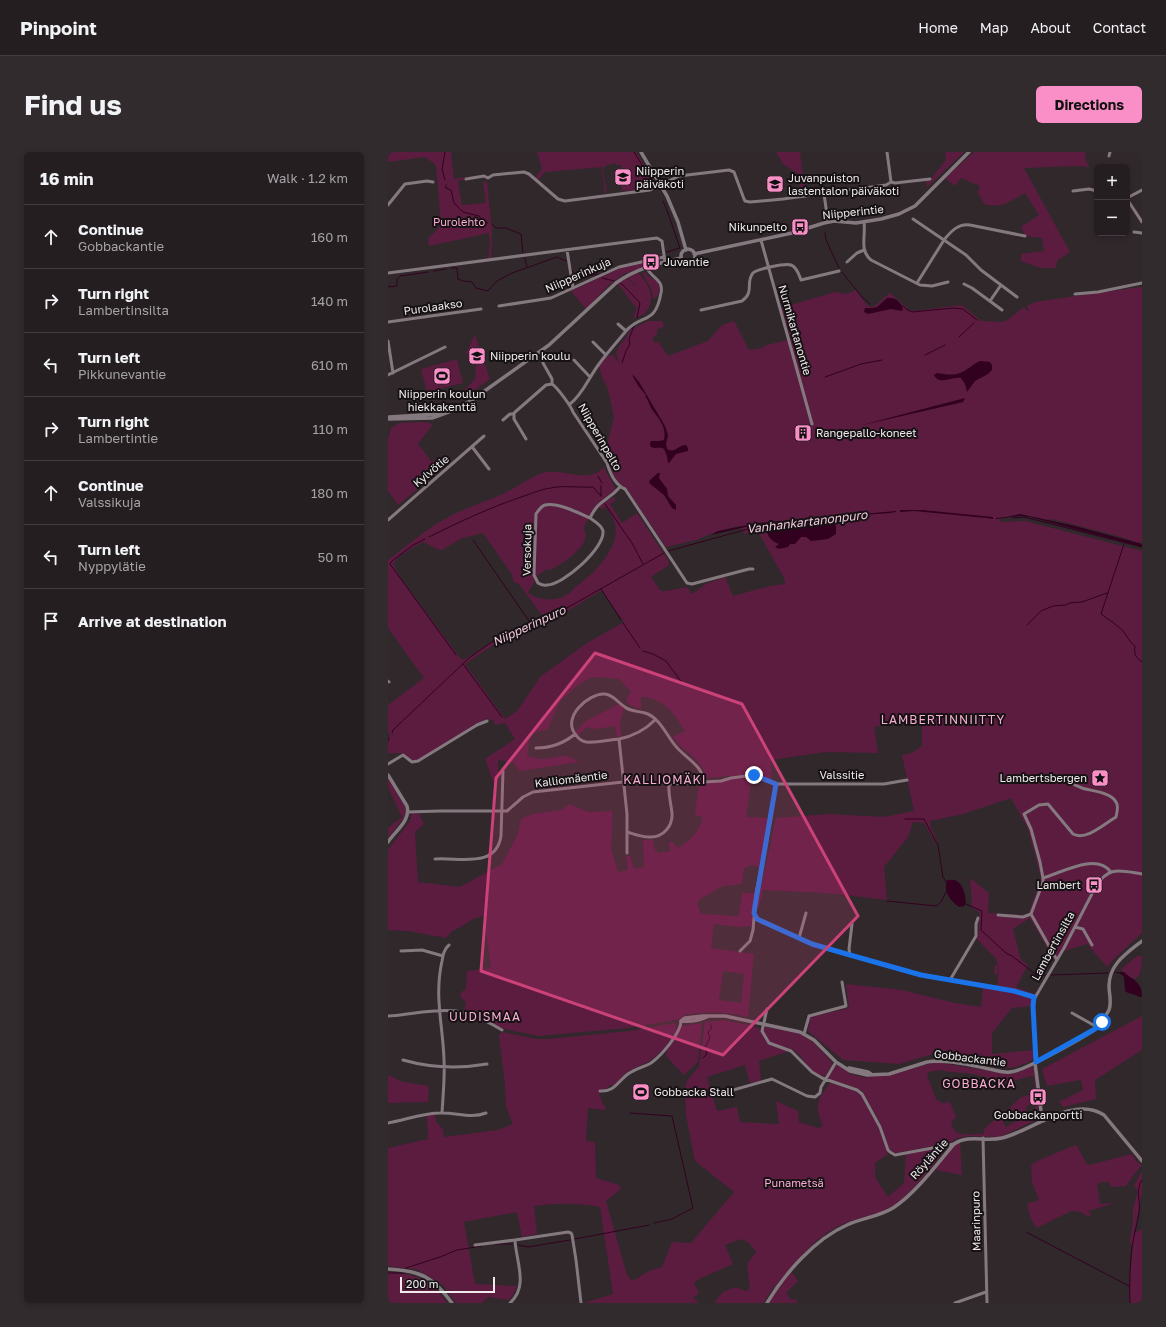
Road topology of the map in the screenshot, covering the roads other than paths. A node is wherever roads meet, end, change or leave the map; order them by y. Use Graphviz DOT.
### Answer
graph roads {
  1 [pos="641,152"];
  2 [pos="887,152"];
  3 [pos="969,152"];
  4 [pos="1110,152"];
  5 [pos="1109,156"];
  6 [pos="466,179"];
  7 [pos="930,179"];
  8 [pos="433,182"];
  9 [pos="890,182"];
  10 [pos="661,185"];
  11 [pos="1094,190"];
  12 [pos="1142,190"];
  13 [pos="1073,191"];
  14 [pos="824,194"];
  15 [pos="1130,196"];
  16 [pos="1128,200"];
  17 [pos="388,205"];
  18 [pos="913,220"];
  19 [pos="828,222"];
  20 [pos="864,222"];
  21 [pos="1142,222"];
  22 [pos="1134,232"];
  23 [pos="1142,233"];
  24 [pos="1025,236"];
  25 [pos="761,240"];
  26 [pos="944,240"];
  27 [pos="567,250"];
  28 [pos="686,250"];
  29 [pos="864,250"];
  30 [pos="694,254"];
  31 [pos="664,257"];
  32 [pos="682,258"];
  33 [pos="665,262"];
  34 [pos="848,262"];
  35 [pos="647,268"];
  36 [pos="768,268"];
  37 [pos="839,271"];
  38 [pos="388,273"];
  39 [pos="948,282"];
  40 [pos="917,283"];
  41 [pos="964,284"];
  42 [pos="1142,284"];
  43 [pos="1001,285"];
  44 [pos="573,288"];
  45 [pos="1075,294"];
  46 [pos="1017,297"];
  47 [pos="990,301"];
  48 [pos="499,306"];
  49 [pos="481,309"];
  50 [pos="701,310"];
  51 [pos="1002,310"];
  52 [pos="388,322"];
  53 [pos="618,324"];
  54 [pos="626,331"];
  55 [pos="388,341"];
  56 [pos="593,342"];
  57 [pos="446,347"];
  58 [pos="606,355"];
  59 [pos="574,360"];
  60 [pos="543,364"];
  61 [pos="393,373"];
  62 [pos="388,375"];
  63 [pos="590,376"];
  64 [pos="552,384"];
  65 [pos="570,404"];
  66 [pos="514,414"];
  67 [pos="388,418"];
  68 [pos="504,420"];
  69 [pos="812,424"];
  70 [pos="484,436"];
  71 [pos="526,439"];
  72 [pos="472,448"];
  73 [pos="489,469"];
  74 [pos="620,487"];
  75 [pos="590,518"];
  76 [pos="388,520"];
  77 [pos="753,569"];
  78 [pos="655,720"];
  79 [pos="487,721"];
  80 [pos="575,734"];
  81 [pos="619,739"];
  82 [pos="536,748"];
  83 [pos="388,764"];
  84 [pos="503,771"];
  85 [pos="388,775"];
  86 [pos="1062,779"];
  87 [pos="907,780"];
  88 [pos="704,781"];
  89 [pos="623,782"];
  90 [pos="656,783"];
  91 [pos="669,784"];
  92 [pos="776,784"];
  93 [pos="502,811"];
  94 [pos="408,812"];
  95 [pos="627,832"];
  96 [pos="388,842"];
  97 [pos="627,853"];
  98 [pos="435,859"];
  99 [pos="1111,872"];
  100 [pos="1142,874"];
  101 [pos="1043,878"];
  102 [pos="806,913"];
  103 [pos="1031,914"];
  104 [pos="998,915"];
  105 [pos="755,916"];
  106 [pos="978,918"];
  107 [pos="852,924"];
  108 [pos="1075,927"];
  109 [pos="799,938"];
  110 [pos="1142,941"];
  111 [pos="449,945"];
  112 [pos="1092,945"];
  113 [pos="401,951"];
  114 [pos="740,951"];
  115 [pos="850,955"];
  116 [pos="443,956"];
  117 [pos="1057,960"];
  118 [pos="950,980"];
  119 [pos="842,982"];
  120 [pos="1034,997"];
  121 [pos="766,1009"];
  122 [pos="438,1011"];
  123 [pos="1072,1013"];
  124 [pos="388,1016"];
  125 [pos="681,1021"];
  126 [pos="763,1025"];
  127 [pos="1097,1027"];
  128 [pos="502,1030"];
  129 [pos="804,1034"];
  130 [pos="403,1060"];
  131 [pos="836,1062"];
  132 [pos="1036,1063"];
  133 [pos="487,1064"];
  134 [pos="445,1068"];
  135 [pos="826,1080"];
  136 [pos="600,1091"];
  137 [pos="712,1096"];
  138 [pos="442,1113"];
  139 [pos="486,1113"];
  140 [pos="1043,1121"];
  141 [pos="388,1124"];
  142 [pos="983,1138"];
  143 [pos="954,1144"];
  144 [pos="1142,1161"];
  145 [pos="515,1240"];
  146 [pos="475,1245"];
  147 [pos="388,1269"];
  148 [pos="986,1292"];
  149 [pos="452,1303"];
  150 [pos="510,1303"];
  151 [pos="581,1303"];
  152 [pos="767,1303"];
  153 [pos="955,1303"];
  154 [pos="987,1303"];
  1 -- 10 [label="street"];
  2 -- 9 [label="street"];
  3 -- 20 [label="street, Niipperintie"];
  4 -- 5 [label="street"];
  6 -- 10 [label="street"];
  7 -- 9 [label="street"];
  8 -- 17 [label="street"];
  9 -- 14 [label="street"];
  10 -- 14 [label="street"];
  10 -- 28 [label="street"];
  11 -- 13 [label="street"];
  12 -- 15 [label="street"];
  14 -- 19 [label="street"];
  16 -- 21 [label="street"];
  18 -- 26 [label="street"];
  19 -- 20 [label="street, Niipperintie"];
  19 -- 25 [label="street, Niipperintie"];
  20 -- 29 [label="street"];
  22 -- 23 [label="street"];
  24 -- 26 [label="street"];
  25 -- 30 [label="street, Niipperintie"];
  25 -- 36 [label="street, Nurmikartanontie"];
  26 -- 40 [label="street"];
  26 -- 43 [label="street"];
  27 -- 31 [label="street"];
  27 -- 38 [label="street"];
  27 -- 44 [label="street"];
  28 -- 30 [label="street"];
  28 -- 32 [label="street"];
  29 -- 34 [label="street"];
  29 -- 40 [label="street"];
  30 -- 32 [label="street"];
  31 -- 33 [label="street"];
  31 -- 44 [label="street, Niipperinkuja"];
  32 -- 33 [label="street"];
  33 -- 35 [label="street"];
  35 -- 54 [label="street, Niipperinpelto"];
  35 -- 67 [label="street"];
  36 -- 37 [label="street"];
  36 -- 50 [label="street"];
  36 -- 69 [label="street, Nurmikartanontie"];
  39 -- 40 [label="street"];
  41 -- 47 [label="street"];
  42 -- 45 [label="street"];
  43 -- 46 [label="street"];
  43 -- 47 [label="street"];
  44 -- 48 [label="street, Niipperinkuja"];
  47 -- 51 [label="street"];
  49 -- 52 [label="street, Purolaakso"];
  53 -- 54 [label="street"];
  54 -- 58 [label="street, Niipperinpelto"];
  55 -- 61 [label="street"];
  56 -- 58 [label="street"];
  57 -- 61 [label="street"];
  58 -- 63 [label="street, Niipperinpelto"];
  59 -- 63 [label="street"];
  60 -- 64 [label="street"];
  61 -- 62 [label="street"];
  63 -- 65 [label="street, Niipperinpelto"];
  64 -- 65 [label="street"];
  64 -- 66 [label="street"];
  65 -- 74 [label="street, Niipperinpelto"];
  66 -- 68 [label="street"];
  66 -- 71 [label="street"];
  70 -- 72 [label="street, Kylvötie"];
  72 -- 73 [label="street"];
  72 -- 76 [label="street, Kylvötie"];
  74 -- 75 [label="street"];
  74 -- 77 [label="street, Niipperinpelto"];
  75 -- 75 [label="street, Versokuja"];
  78 -- 80 [label="street"];
  78 -- 81 [label="street"];
  78 -- 88 [label="street"];
  79 -- 83 [label="street"];
  80 -- 81 [label="street"];
  80 -- 82 [label="street"];
  81 -- 89 [label="street"];
  84 -- 93 [label="street"];
  85 -- 94 [label="street"];
  86 -- 101 [label="street"];
  87 -- 92 [label="street, Valssitie"];
  88 -- 91 [label="street"];
  88 -- 92 [label="street"];
  89 -- 93 [label="street, Kalliomäentie"];
  89 -- 95 [label="street"];
  90 -- 91 [label="street"];
  91 -- 95 [label="street"];
  92 -- 105 [label="street"];
  93 -- 94 [label="street"];
  93 -- 98 [label="street"];
  94 -- 96 [label="street"];
  95 -- 97 [label="street"];
  99 -- 100 [label="street"];
  99 -- 101 [label="street"];
  99 -- 108 [label="street, Lambertinsilta"];
  101 -- 103 [label="street"];
  102 -- 109 [label="street"];
  103 -- 104 [label="street"];
  103 -- 117 [label="street"];
  105 -- 109 [label="street"];
  105 -- 114 [label="street"];
  106 -- 118 [label="street"];
  107 -- 115 [label="street"];
  108 -- 112 [label="street"];
  108 -- 117 [label="street, Lambertinsilta"];
  109 -- 115 [label="street"];
  110 -- 127 [label="street, Gobbackantie"];
  111 -- 116 [label="street"];
  113 -- 116 [label="street"];
  115 -- 118 [label="street"];
  116 -- 122 [label="street"];
  117 -- 120 [label="street, Lambertinsilta"];
  118 -- 120 [label="street"];
  119 -- 129 [label="street"];
  120 -- 132 [label="street, Lambertinsilta"];
  121 -- 126 [label="street"];
  122 -- 124 [label="street"];
  122 -- 128 [label="street"];
  122 -- 134 [label="street"];
  123 -- 127 [label="street"];
  125 -- 126 [label="street, Gobbackantie"];
  125 -- 136 [label="street"];
  126 -- 129 [label="street, Gobbackantie"];
  126 -- 135 [label="street"];
  127 -- 132 [label="street, Gobbackantie"];
  129 -- 131 [label="street, Gobbackantie"];
  130 -- 134 [label="street"];
  131 -- 132 [label="street, Gobbackantie"];
  131 -- 135 [label="street"];
  132 -- 140 [label="street, Lambertinsilta"];
  133 -- 134 [label="street"];
  134 -- 138 [label="street"];
  135 -- 137 [label="street"];
  135 -- 143 [label="street"];
  138 -- 139 [label="street"];
  138 -- 141 [label="street"];
  140 -- 142 [label="street, Röyläntie"];
  140 -- 144 [label="street, Röyläntie"];
  142 -- 143 [label="street, Röyläntie"];
  142 -- 148 [label="street, Maarinpuro"];
  143 -- 152 [label="street, Röyläntie"];
  145 -- 146 [label="street"];
  145 -- 150 [label="street"];
  145 -- 151 [label="street"];
  147 -- 149 [label="street"];
  148 -- 153 [label="street"];
  148 -- 154 [label="street, Maarinpuro"];
}
